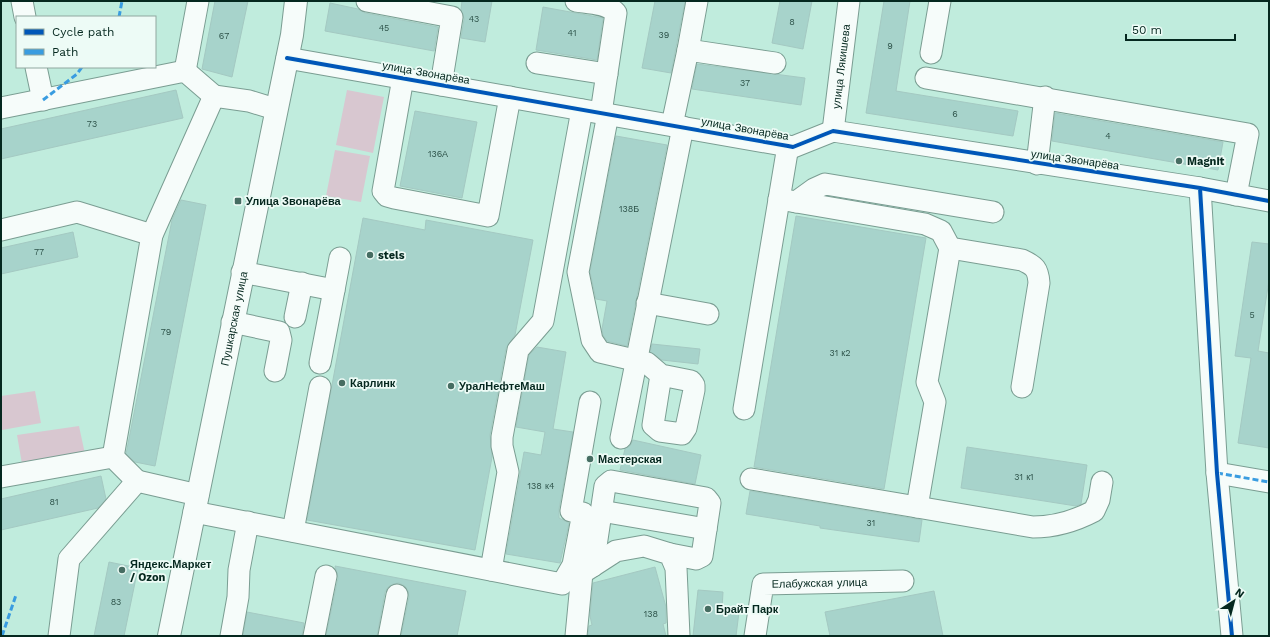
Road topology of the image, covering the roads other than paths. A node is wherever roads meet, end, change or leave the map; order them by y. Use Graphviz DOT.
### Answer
graph roads {
  1 [pos="22,1"];
  2 [pos="198,1"];
  3 [pos="296,1"];
  4 [pos="367,1"];
  5 [pos="582,1"];
  6 [pos="697,1"];
  7 [pos="849,1"];
  8 [pos="940,1"];
  9 [pos="25,16"];
  10 [pos="688,50"];
  11 [pos="931,53"];
  12 [pos="287,58"];
  13 [pos="537,63"];
  14 [pos="775,63"];
  15 [pos="36,68"];
  16 [pos="185,71"];
  17 [pos="607,74"];
  18 [pos="403,78"];
  19 [pos="926,78"];
  20 [pos="441,85"];
  21 [pos="214,96"];
  22 [pos="510,97"];
  23 [pos="1045,97"];
  24 [pos="43,100"];
  25 [pos="1,108"];
  26 [pos="276,109"];
  27 [pos="597,112"];
  28 [pos="678,126"];
  29 [pos="833,131"];
  30 [pos="788,146"];
  31 [pos="1037,164"];
  32 [pos="1200,188"];
  33 [pos="1236,195"];
  34 [pos="788,200"];
  35 [pos="1269,201"];
  36 [pos="993,212"];
  37 [pos="1,230"];
  38 [pos="152,235"];
  39 [pos="950,248"];
  40 [pos="340,258"];
  41 [pos="242,272"];
  42 [pos="302,283"];
  43 [pos="334,290"];
  44 [pos="647,303"];
  45 [pos="708,314"];
  46 [pos="296,317"];
  47 [pos="232,322"];
  48 [pos="635,361"];
  49 [pos="320,364"];
  50 [pos="275,371"];
  51 [pos="661,375"];
  52 [pos="320,387"];
  53 [pos="1022,387"];
  54 [pos="590,402"];
  55 [pos="744,408"];
  56 [pos="621,438"];
  57 [pos="113,457"];
  58 [pos="1217,473"];
  59 [pos="1,477"];
  60 [pos="751,479"];
  61 [pos="137,481"];
  62 [pos="1102,482"];
  63 [pos="1269,482"];
  64 [pos="196,503"];
  65 [pos="917,507"];
  66 [pos="601,512"];
  67 [pos="248,522"];
  68 [pos="706,528"];
  69 [pos="293,531"];
  70 [pos="670,554"];
  71 [pos="593,566"];
  72 [pos="491,570"];
  73 [pos="326,576"];
  74 [pos="903,581"];
  75 [pos="397,595"];
  76 [pos="59,636"];
  77 [pos="169,636"];
  78 [pos="231,636"];
  79 [pos="314,636"];
  80 [pos="389,636"];
  81 [pos="576,636"];
  82 [pos="679,636"];
  83 [pos="755,636"];
  84 [pos="1232,636"];
  1 -- 9 [label="street"];
  2 -- 16 [label="street"];
  3 -- 12 [label="main road, Пушкарская улица"];
  4 -- 20 [label="street"];
  5 -- 17 [label="street"];
  6 -- 10 [label="street"];
  7 -- 29 [label="street, улица Лякишева"];
  8 -- 11 [label="street"];
  10 -- 14 [label="street"];
  10 -- 28 [label="street"];
  12 -- 18 [label="street, улица Звонарёва"];
  12 -- 26 [label="main road, Пушкарская улица"];
  13 -- 17 [label="street"];
  15 -- 24 [label="street"];
  16 -- 21 [label="street"];
  16 -- 24 [label="street"];
  17 -- 27 [label="street"];
  18 -- 20 [label="street, улица Звонарёва"];
  18 -- 22 [label="street"];
  19 -- 23 [label="street"];
  20 -- 22 [label="street, улица Звонарёва"];
  21 -- 26 [label="street"];
  21 -- 38 [label="street"];
  22 -- 27 [label="street, улица Звонарёва"];
  23 -- 31 [label="street"];
  23 -- 33 [label="street"];
  24 -- 25 [label="street"];
  26 -- 41 [label="main road, Пушкарская улица"];
  27 -- 28 [label="street, улица Звонарёва"];
  27 -- 48 [label="street"];
  27 -- 72 [label="street"];
  28 -- 30 [label="street, улица Звонарёва"];
  28 -- 44 [label="street"];
  29 -- 30 [label="street, улица Звонарёва"];
  29 -- 31 [label="street, улица Звонарёва"];
  30 -- 34 [label="street"];
  31 -- 32 [label="street, улица Звонарёва"];
  32 -- 33 [label="street, улица Звонарёва"];
  32 -- 58 [label="street"];
  33 -- 35 [label="street, улица Звонарёва"];
  34 -- 36 [label="street"];
  34 -- 39 [label="street"];
  34 -- 55 [label="street"];
  37 -- 38 [label="street"];
  38 -- 57 [label="street"];
  39 -- 53 [label="street"];
  39 -- 65 [label="street"];
  40 -- 43 [label="street"];
  41 -- 42 [label="street"];
  41 -- 47 [label="main road, Пушкарская улица"];
  42 -- 43 [label="street"];
  42 -- 46 [label="street"];
  43 -- 49 [label="street"];
  44 -- 45 [label="street"];
  44 -- 48 [label="street"];
  47 -- 50 [label="street"];
  47 -- 64 [label="main road, Пушкарская улица"];
  48 -- 51 [label="street"];
  48 -- 56 [label="street"];
  52 -- 69 [label="street"];
  54 -- 72 [label="street"];
  57 -- 59 [label="street"];
  57 -- 61 [label="street"];
  58 -- 63 [label="street"];
  58 -- 84 [label="street"];
  60 -- 65 [label="street"];
  61 -- 64 [label="street"];
  61 -- 76 [label="street"];
  62 -- 65 [label="street"];
  64 -- 67 [label="street"];
  64 -- 77 [label="main road, Пушкарская улица"];
  66 -- 68 [label="street"];
  66 -- 68 [label="street"];
  66 -- 71 [label="street"];
  67 -- 69 [label="street"];
  67 -- 78 [label="street"];
  68 -- 70 [label="street"];
  69 -- 72 [label="street"];
  70 -- 71 [label="street"];
  70 -- 82 [label="street"];
  71 -- 81 [label="street"];
  73 -- 79 [label="street"];
  74 -- 83 [label="street, Елабужская улица"];
  75 -- 80 [label="street"];
}
